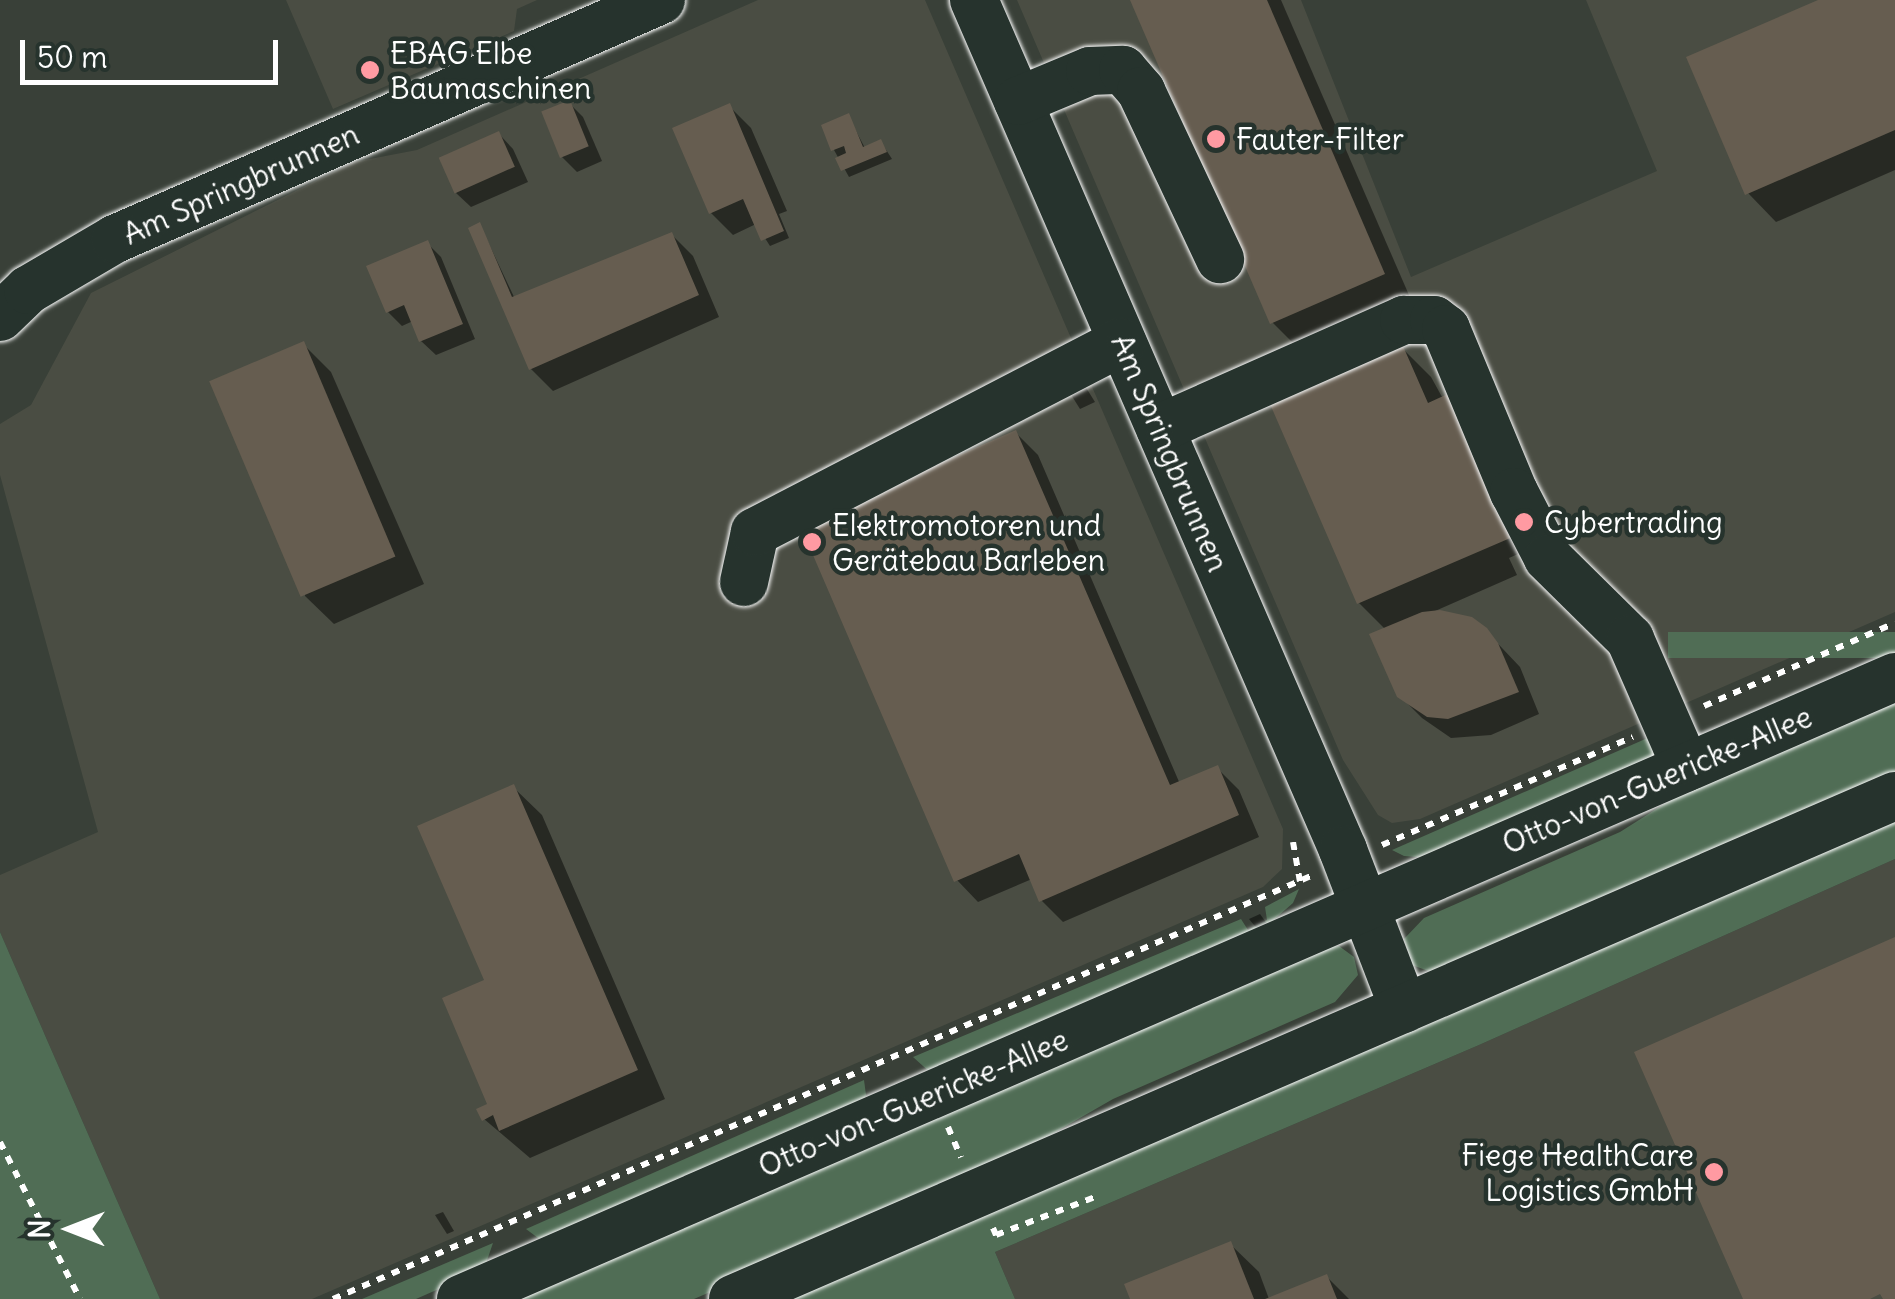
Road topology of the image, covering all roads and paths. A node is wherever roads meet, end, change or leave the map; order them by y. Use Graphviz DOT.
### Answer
graph roads {
  1 [pos="974,0"];
  2 [pos="648,3"];
  3 [pos="1018,101"];
  4 [pos="1220,260"];
  5 [pos="0,317"];
  6 [pos="1122,342"];
  7 [pos="1160,428"];
  8 [pos="744,582"];
  9 [pos="1895,623"];
  10 [pos="1895,676"];
  11 [pos="1667,723"];
  12 [pos="1686,768"];
  13 [pos="1895,796"];
  14 [pos="1347,860"];
  15 [pos="1364,906"];
  16 [pos="1404,1009"];
  17 [pos="0,1142"];
  18 [pos="80,1299"];
  19 [pos="332,1299"];
  20 [pos="460,1299"];
  21 [pos="733,1299"];
  1 -- 3 [label="street, Am Springbrunnen"];
  2 -- 5 [label="street, Am Springbrunnen"];
  3 -- 4 [label="street"];
  3 -- 6 [label="street, Am Springbrunnen"];
  6 -- 7 [label="street, Am Springbrunnen"];
  6 -- 8 [label="street"];
  7 -- 11 [label="street"];
  7 -- 14 [label="street, Am Springbrunnen"];
  9 -- 11 [label="path"];
  10 -- 12 [label="street, Otto-von-Guericke-Allee"];
  11 -- 12 [label="street"];
  11 -- 14 [label="path"];
  12 -- 15 [label="street, Otto-von-Guericke-Allee"];
  13 -- 16 [label="street"];
  14 -- 15 [label="street, Am Springbrunnen"];
  14 -- 19 [label="path"];
  15 -- 16 [label="street"];
  15 -- 20 [label="street, Otto-von-Guericke-Allee"];
  16 -- 21 [label="street"];
  17 -- 18 [label="path"];
}
